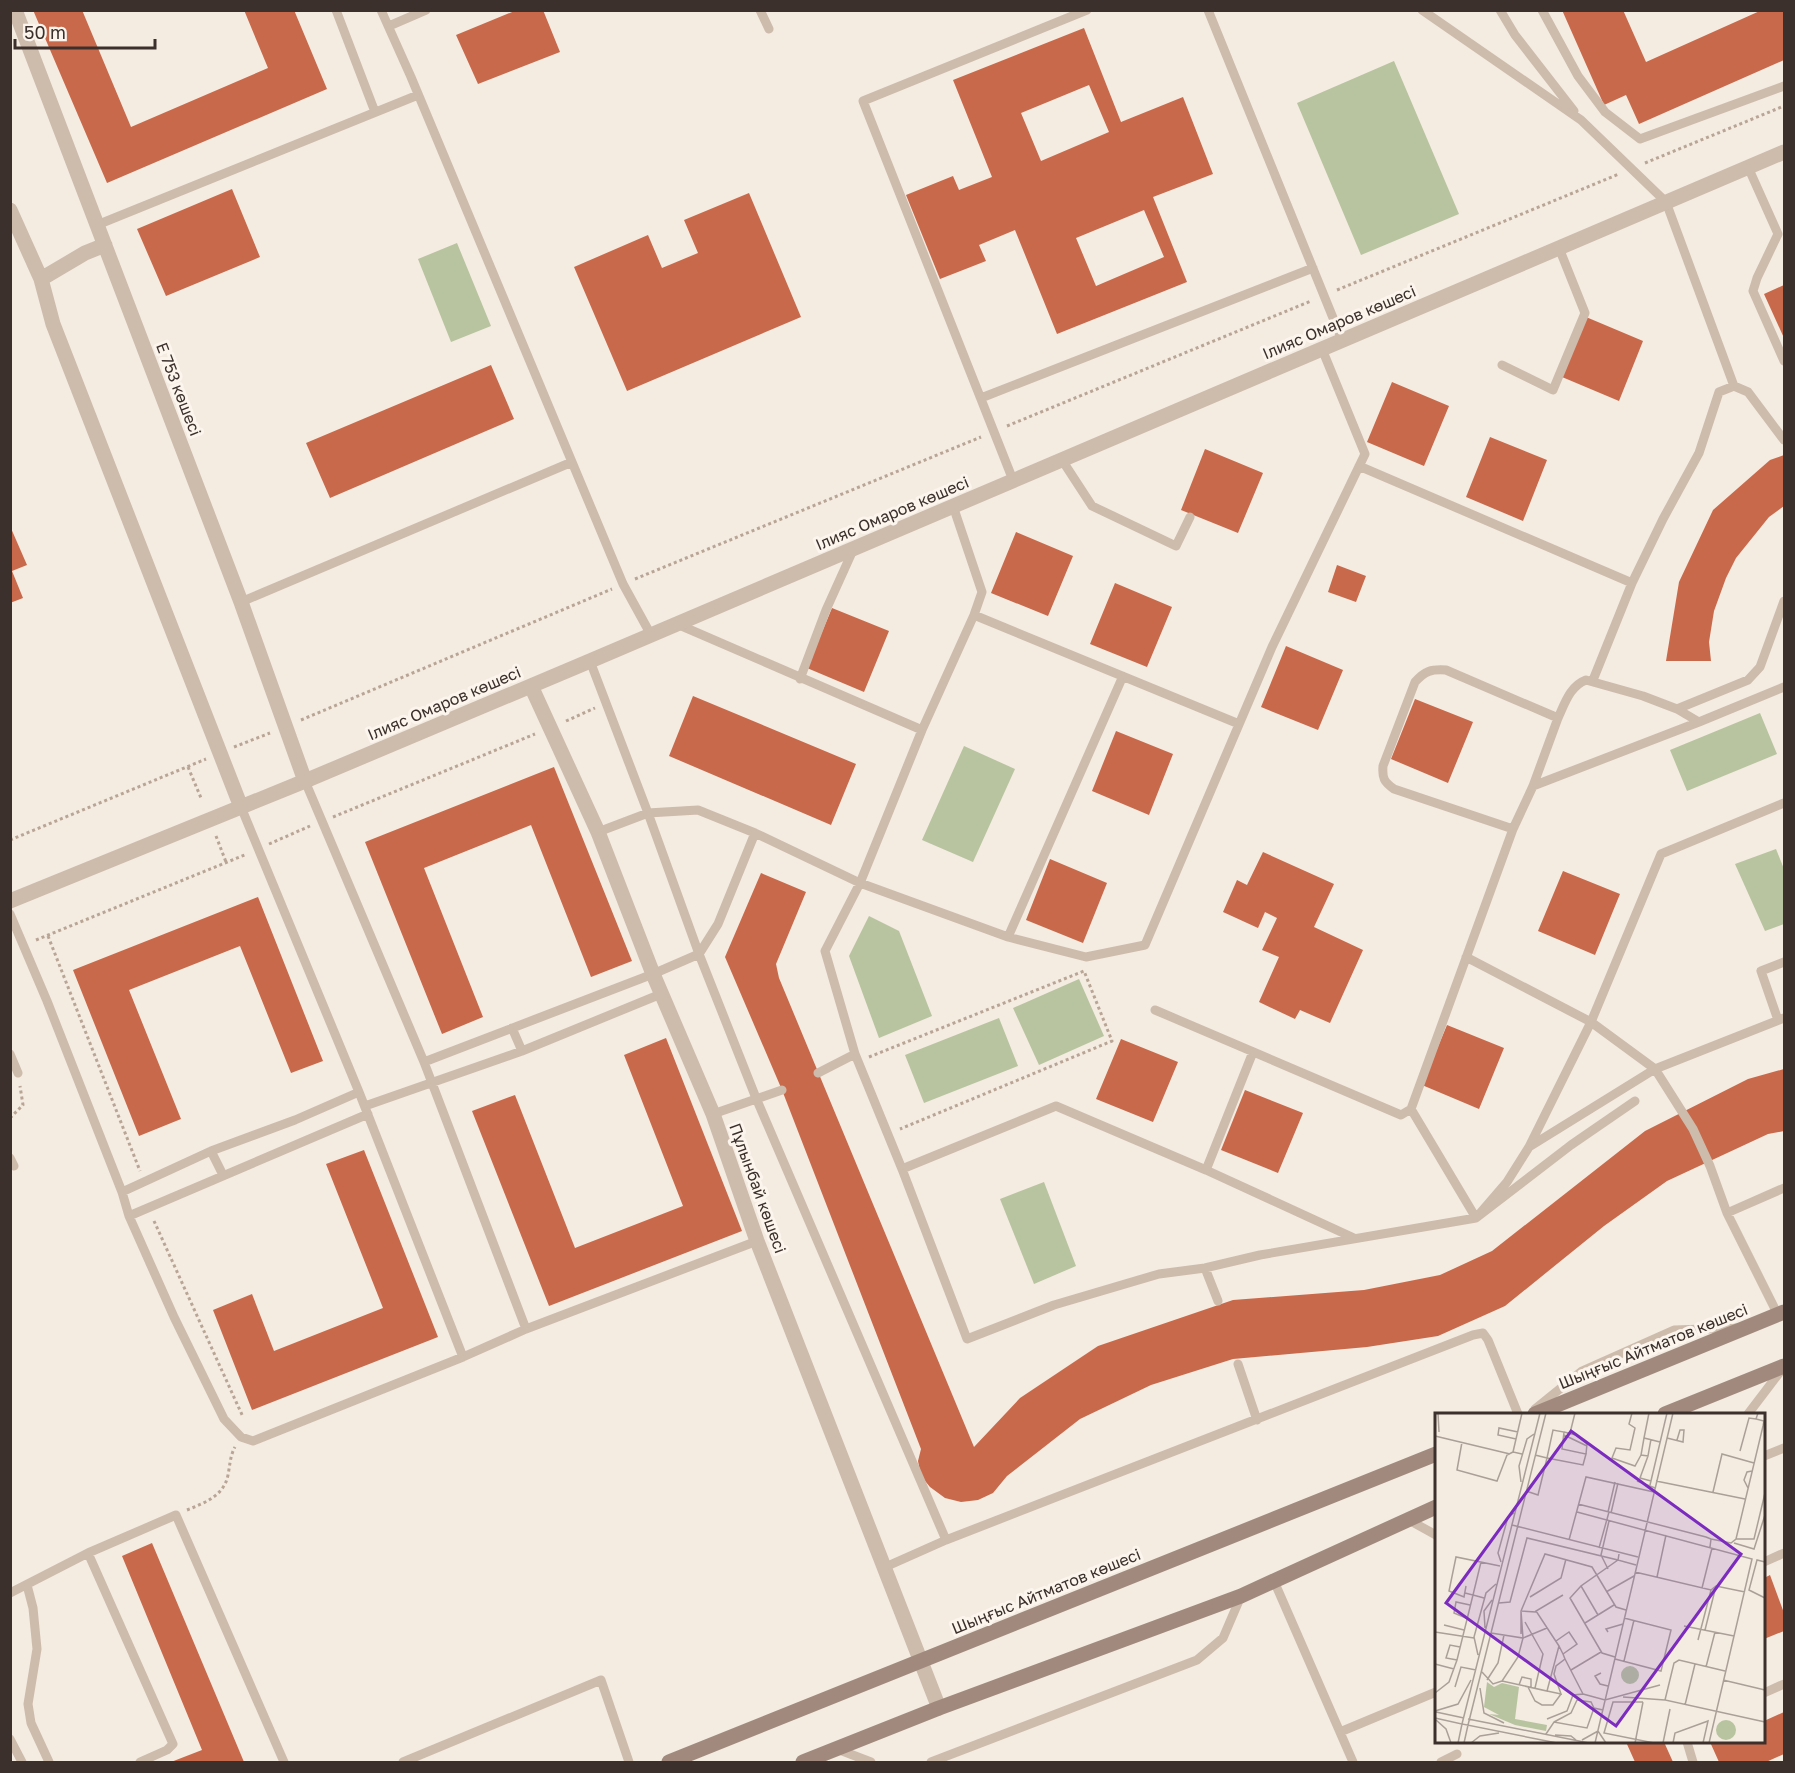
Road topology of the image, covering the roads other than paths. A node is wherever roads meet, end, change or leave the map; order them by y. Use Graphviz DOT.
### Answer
graph roads {
  1 [pos="15,10"];
  2 [pos="336,10"];
  3 [pos="381,10"];
  4 [pos="426,10"];
  5 [pos="760,10"];
  6 [pos="1087,10"];
  7 [pos="1208,10"];
  8 [pos="1422,10"];
  9 [pos="1500,10"];
  10 [pos="1542,10"];
  11 [pos="389,26"];
  12 [pos="769,29"];
  13 [pos="1785,86"];
  14 [pos="418,95"];
  15 [pos="375,112"];
  16 [pos="1581,120"];
  17 [pos="1785,152"];
  18 [pos="1748,167"];
  19 [pos="1666,202"];
  20 [pos="10,210"];
  21 [pos="97,225"];
  22 [pos="1781,235"];
  23 [pos="105,245"];
  24 [pos="1559,248"];
  25 [pos="1313,268"];
  26 [pos="41,279"];
  27 [pos="1342,340"];
  28 [pos="1322,349"];
  29 [pos="1785,361"];
  30 [pos="1502,365"];
  31 [pos="1734,386"];
  32 [pos="981,398"];
  33 [pos="1785,440"];
  34 [pos="1062,460"];
  35 [pos="572,462"];
  36 [pos="1359,466"];
  37 [pos="1013,480"];
  38 [pos="953,506"];
  39 [pos="1190,517"];
  40 [pos="854,548"];
  41 [pos="1632,583"];
  42 [pos="1785,601"];
  43 [pos="241,602"];
  44 [pos="974,615"];
  45 [pos="677,624"];
  46 [pos="651,635"];
  47 [pos="590,661"];
  48 [pos="1123,676"];
  49 [pos="800,679"];
  50 [pos="1593,680"];
  51 [pos="531,686"];
  52 [pos="1785,687"];
  53 [pos="1677,709"];
  54 [pos="1558,718"];
  55 [pos="1699,722"];
  56 [pos="1239,724"];
  57 [pos="922,730"];
  58 [pos="305,781"];
  59 [pos="1533,786"];
  60 [pos="1785,803"];
  61 [pos="241,807"];
  62 [pos="648,813"];
  63 [pos="1513,829"];
  64 [pos="597,832"];
  65 [pos="755,833"];
  66 [pos="860,883"];
  67 [pos="10,901"];
  68 [pos="10,914"];
  69 [pos="1008,937"];
  70 [pos="699,954"];
  71 [pos="1466,957"];
  72 [pos="1785,962"];
  73 [pos="653,974"];
  74 [pos="661,994"];
  75 [pos="1155,1010"];
  76 [pos="1781,1019"];
  77 [pos="1591,1022"];
  78 [pos="512,1028"];
  79 [pos="522,1051"];
  80 [pos="1254,1052"];
  81 [pos="10,1054"];
  82 [pos="857,1057"];
  83 [pos="424,1062"];
  84 [pos="1655,1069"];
  85 [pos="18,1073"];
  86 [pos="818,1073"];
  87 [pos="432,1083"];
  88 [pos="782,1090"];
  89 [pos="359,1092"];
  90 [pos="756,1098"];
  91 [pos="1635,1101"];
  92 [pos="1411,1109"];
  93 [pos="366,1110"];
  94 [pos="713,1114"];
  95 [pos="1529,1147"];
  96 [pos="211,1151"];
  97 [pos="902,1169"];
  98 [pos="1206,1170"];
  99 [pos="223,1175"];
  100 [pos="1785,1188"];
  101 [pos="122,1192"];
  102 [pos="1727,1213"];
  103 [pos="129,1216"];
  104 [pos="1476,1218"];
  105 [pos="1354,1238"];
  106 [pos="758,1241"];
  107 [pos="1205,1268"];
  108 [pos="1218,1301"];
  109 [pos="1781,1313"];
  110 [pos="1744,1328"];
  111 [pos="526,1329"];
  112 [pos="463,1357"];
  113 [pos="1238,1364"];
  114 [pos="1785,1366"];
  115 [pos="1518,1413"];
  116 [pos="1529,1413"];
  117 [pos="1537,1413"];
  118 [pos="1668,1413"];
  119 [pos="1749,1413"];
  120 [pos="1257,1420"];
  121 [pos="1785,1448"];
  122 [pos="1435,1455"];
  123 [pos="1765,1456"];
  124 [pos="1435,1508"];
  125 [pos="1407,1519"];
  126 [pos="1435,1534"];
  127 [pos="946,1540"];
  128 [pos="88,1553"];
  129 [pos="1785,1553"];
  130 [pos="1765,1562"];
  131 [pos="883,1568"];
  132 [pos="1274,1581"];
  133 [pos="27,1585"];
  134 [pos="10,1593"];
  135 [pos="1241,1596"];
  136 [pos="921,1661"];
  137 [pos="1785,1684"];
  138 [pos="1435,1693"];
  139 [pos="1765,1694"];
  140 [pos="939,1708"];
  141 [pos="1340,1732"];
  142 [pos="10,1739"];
  143 [pos="1687,1743"];
  144 [pos="837,1749"];
  145 [pos="1456,1754"];
  146 [pos="22,1762"];
  147 [pos="49,1762"];
  148 [pos="140,1762"];
  149 [pos="285,1762"];
  150 [pos="403,1762"];
  151 [pos="629,1762"];
  152 [pos="669,1762"];
  153 [pos="803,1762"];
  154 [pos="871,1762"];
  155 [pos="931,1762"];
  156 [pos="1353,1762"];
  157 [pos="1441,1762"];
  158 [pos="1693,1762"];
  1 -- 21 [label="street, Е 753 көшесі"];
  2 -- 15 [label="lane"];
  3 -- 11 [label="lane"];
  4 -- 11 [label="lane"];
  5 -- 12 [label="lane"];
  6 -- 32 [label="lane"];
  7 -- 25 [label="lane"];
  8 -- 16 [label="lane"];
  9 -- 16 [label="lane"];
  10 -- 13 [label="lane"];
  11 -- 14 [label="lane"];
  14 -- 15 [label="lane"];
  14 -- 35 [label="lane"];
  15 -- 21 [label="lane"];
  16 -- 19 [label="lane"];
  17 -- 18 [label="street, Ілияс Омаров көшесі"];
  18 -- 19 [label="street, Ілияс Омаров көшесі"];
  18 -- 22 [label="lane"];
  19 -- 24 [label="street, Ілияс Омаров көшесі"];
  19 -- 31 [label="lane"];
  20 -- 26 [label="street"];
  21 -- 23 [label="street, Е 753 көшесі"];
  22 -- 29 [label="lane"];
  23 -- 26 [label="street"];
  23 -- 43 [label="street, Е 753 көшесі"];
  24 -- 27 [label="street, Ілияс Омаров көшесі"];
  24 -- 30 [label="lane"];
  25 -- 27 [label="lane"];
  25 -- 32 [label="lane"];
  26 -- 61 [label="street"];
  27 -- 28 [label="street, Ілияс Омаров көшесі"];
  28 -- 34 [label="street, Ілияс Омаров көшесі"];
  28 -- 36 [label="lane"];
  31 -- 33 [label="lane"];
  31 -- 41 [label="lane"];
  32 -- 37 [label="lane"];
  34 -- 37 [label="street, Ілияс Омаров көшесі"];
  34 -- 39 [label="lane"];
  35 -- 43 [label="lane"];
  35 -- 46 [label="lane"];
  36 -- 41 [label="lane"];
  36 -- 56 [label="lane"];
  37 -- 38 [label="street, Ілияс Омаров көшесі"];
  38 -- 40 [label="street, Ілияс Омаров көшесі"];
  38 -- 44 [label="lane"];
  40 -- 45 [label="street, Ілияс Омаров көшесі"];
  40 -- 49 [label="lane"];
  41 -- 50 [label="lane"];
  42 -- 53 [label="lane"];
  43 -- 58 [label="street, Е 753 көшесі"];
  44 -- 48 [label="lane"];
  44 -- 57 [label="lane"];
  45 -- 46 [label="street, Ілияс Омаров көшесі"];
  45 -- 49 [label="lane"];
  46 -- 47 [label="street, Ілияс Омаров көшесі"];
  47 -- 51 [label="street, Ілияс Омаров көшесі"];
  47 -- 62 [label="lane"];
  48 -- 56 [label="lane"];
  48 -- 69 [label="lane"];
  49 -- 57 [label="lane"];
  50 -- 53 [label="lane"];
  50 -- 54 [label="lane"];
  51 -- 58 [label="street, Ілияс Омаров көшесі"];
  51 -- 64 [label="street, Пұлынбай көшесі"];
  52 -- 55 [label="lane"];
  53 -- 55 [label="lane"];
  54 -- 59 [label="lane"];
  54 -- 63 [label="lane"];
  55 -- 59 [label="lane"];
  56 -- 69 [label="lane"];
  57 -- 66 [label="lane"];
  58 -- 61 [label="street, Ілияс Омаров көшесі"];
  58 -- 83 [label="lane"];
  59 -- 63 [label="lane"];
  60 -- 77 [label="lane"];
  61 -- 67 [label="street, Ілияс Омаров көшесі"];
  61 -- 89 [label="lane"];
  62 -- 64 [label="lane"];
  62 -- 65 [label="lane"];
  62 -- 70 [label="lane"];
  63 -- 71 [label="lane"];
  64 -- 73 [label="street, Пұлынбай көшесі"];
  65 -- 66 [label="lane"];
  65 -- 70 [label="lane"];
  66 -- 69 [label="lane"];
  66 -- 82 [label="lane"];
  68 -- 101 [label="lane"];
  70 -- 73 [label="lane"];
  70 -- 90 [label="lane"];
  71 -- 77 [label="lane"];
  71 -- 92 [label="lane"];
  72 -- 76 [label="lane"];
  73 -- 74 [label="street, Пұлынбай көшесі"];
  73 -- 78 [label="lane"];
  74 -- 79 [label="lane"];
  74 -- 94 [label="street, Пұлынбай көшесі"];
  75 -- 80 [label="lane"];
  76 -- 84 [label="lane"];
  77 -- 84 [label="lane"];
  77 -- 95 [label="lane"];
  78 -- 79 [label="lane"];
  78 -- 83 [label="lane"];
  79 -- 87 [label="lane"];
  80 -- 92 [label="lane"];
  80 -- 98 [label="lane"];
  81 -- 85 [label="lane"];
  82 -- 86 [label="lane"];
  82 -- 97 [label="lane"];
  83 -- 87 [label="lane"];
  84 -- 95 [label="lane"];
  84 -- 102 [label="lane"];
  87 -- 93 [label="lane"];
  87 -- 111 [label="lane"];
  88 -- 90 [label="lane"];
  89 -- 93 [label="lane"];
  89 -- 96 [label="lane"];
  90 -- 94 [label="lane"];
  90 -- 127 [label="lane"];
  91 -- 104 [label="lane"];
  92 -- 104 [label="lane"];
  93 -- 99 [label="lane"];
  93 -- 112 [label="lane"];
  94 -- 106 [label="street, Пұлынбай көшесі"];
  95 -- 104 [label="lane"];
  96 -- 99 [label="lane"];
  96 -- 101 [label="lane"];
  97 -- 98 [label="lane"];
  97 -- 107 [label="lane"];
  98 -- 105 [label="lane"];
  99 -- 103 [label="lane"];
  100 -- 102 [label="lane"];
  101 -- 103 [label="lane"];
  102 -- 109 [label="lane"];
  103 -- 112 [label="lane"];
  104 -- 105 [label="lane"];
  105 -- 107 [label="lane"];
  106 -- 111 [label="lane"];
  106 -- 131 [label="street, Пұлынбай көшесі"];
  107 -- 108 [label="lane"];
  109 -- 110 [label="main road, Шыңғыс Айтматов көшесі"];
  110 -- 116 [label="lane"];
  110 -- 117 [label="main road, Шыңғыс Айтматов көшесі"];
  111 -- 112 [label="lane"];
  113 -- 120 [label="lane"];
  114 -- 118 [label="main road"];
  114 -- 119 [label="lane"];
  115 -- 120 [label="lane"];
  120 -- 127 [label="lane"];
  121 -- 123 [label="lane"];
  122 -- 136 [label="main road, Шыңғыс Айтматов көшесі"];
  124 -- 125 [label="main road"];
  125 -- 126 [label="lane"];
  125 -- 132 [label="main road"];
  127 -- 131 [label="lane"];
  128 -- 133 [label="lane"];
  128 -- 148 [label="lane"];
  128 -- 149 [label="lane"];
  129 -- 130 [label="lane"];
  131 -- 136 [label="street, Пұлынбай көшесі"];
  132 -- 135 [label="main road"];
  132 -- 141 [label="lane"];
  133 -- 134 [label="lane"];
  133 -- 147 [label="lane"];
  135 -- 140 [label="main road"];
  135 -- 155 [label="lane"];
  136 -- 140 [label="street, Пұлынбай көшесі"];
  136 -- 152 [label="main road, Шыңғыс Айтматов көшесі"];
  137 -- 139 [label="lane"];
  138 -- 141 [label="lane"];
  140 -- 144 [label="main road"];
  141 -- 156 [label="lane"];
  142 -- 146 [label="lane"];
  143 -- 158 [label="lane"];
  144 -- 153 [label="main road"];
  144 -- 154 [label="lane"];
  145 -- 157 [label="lane"];
  150 -- 151 [label="lane"];
}
